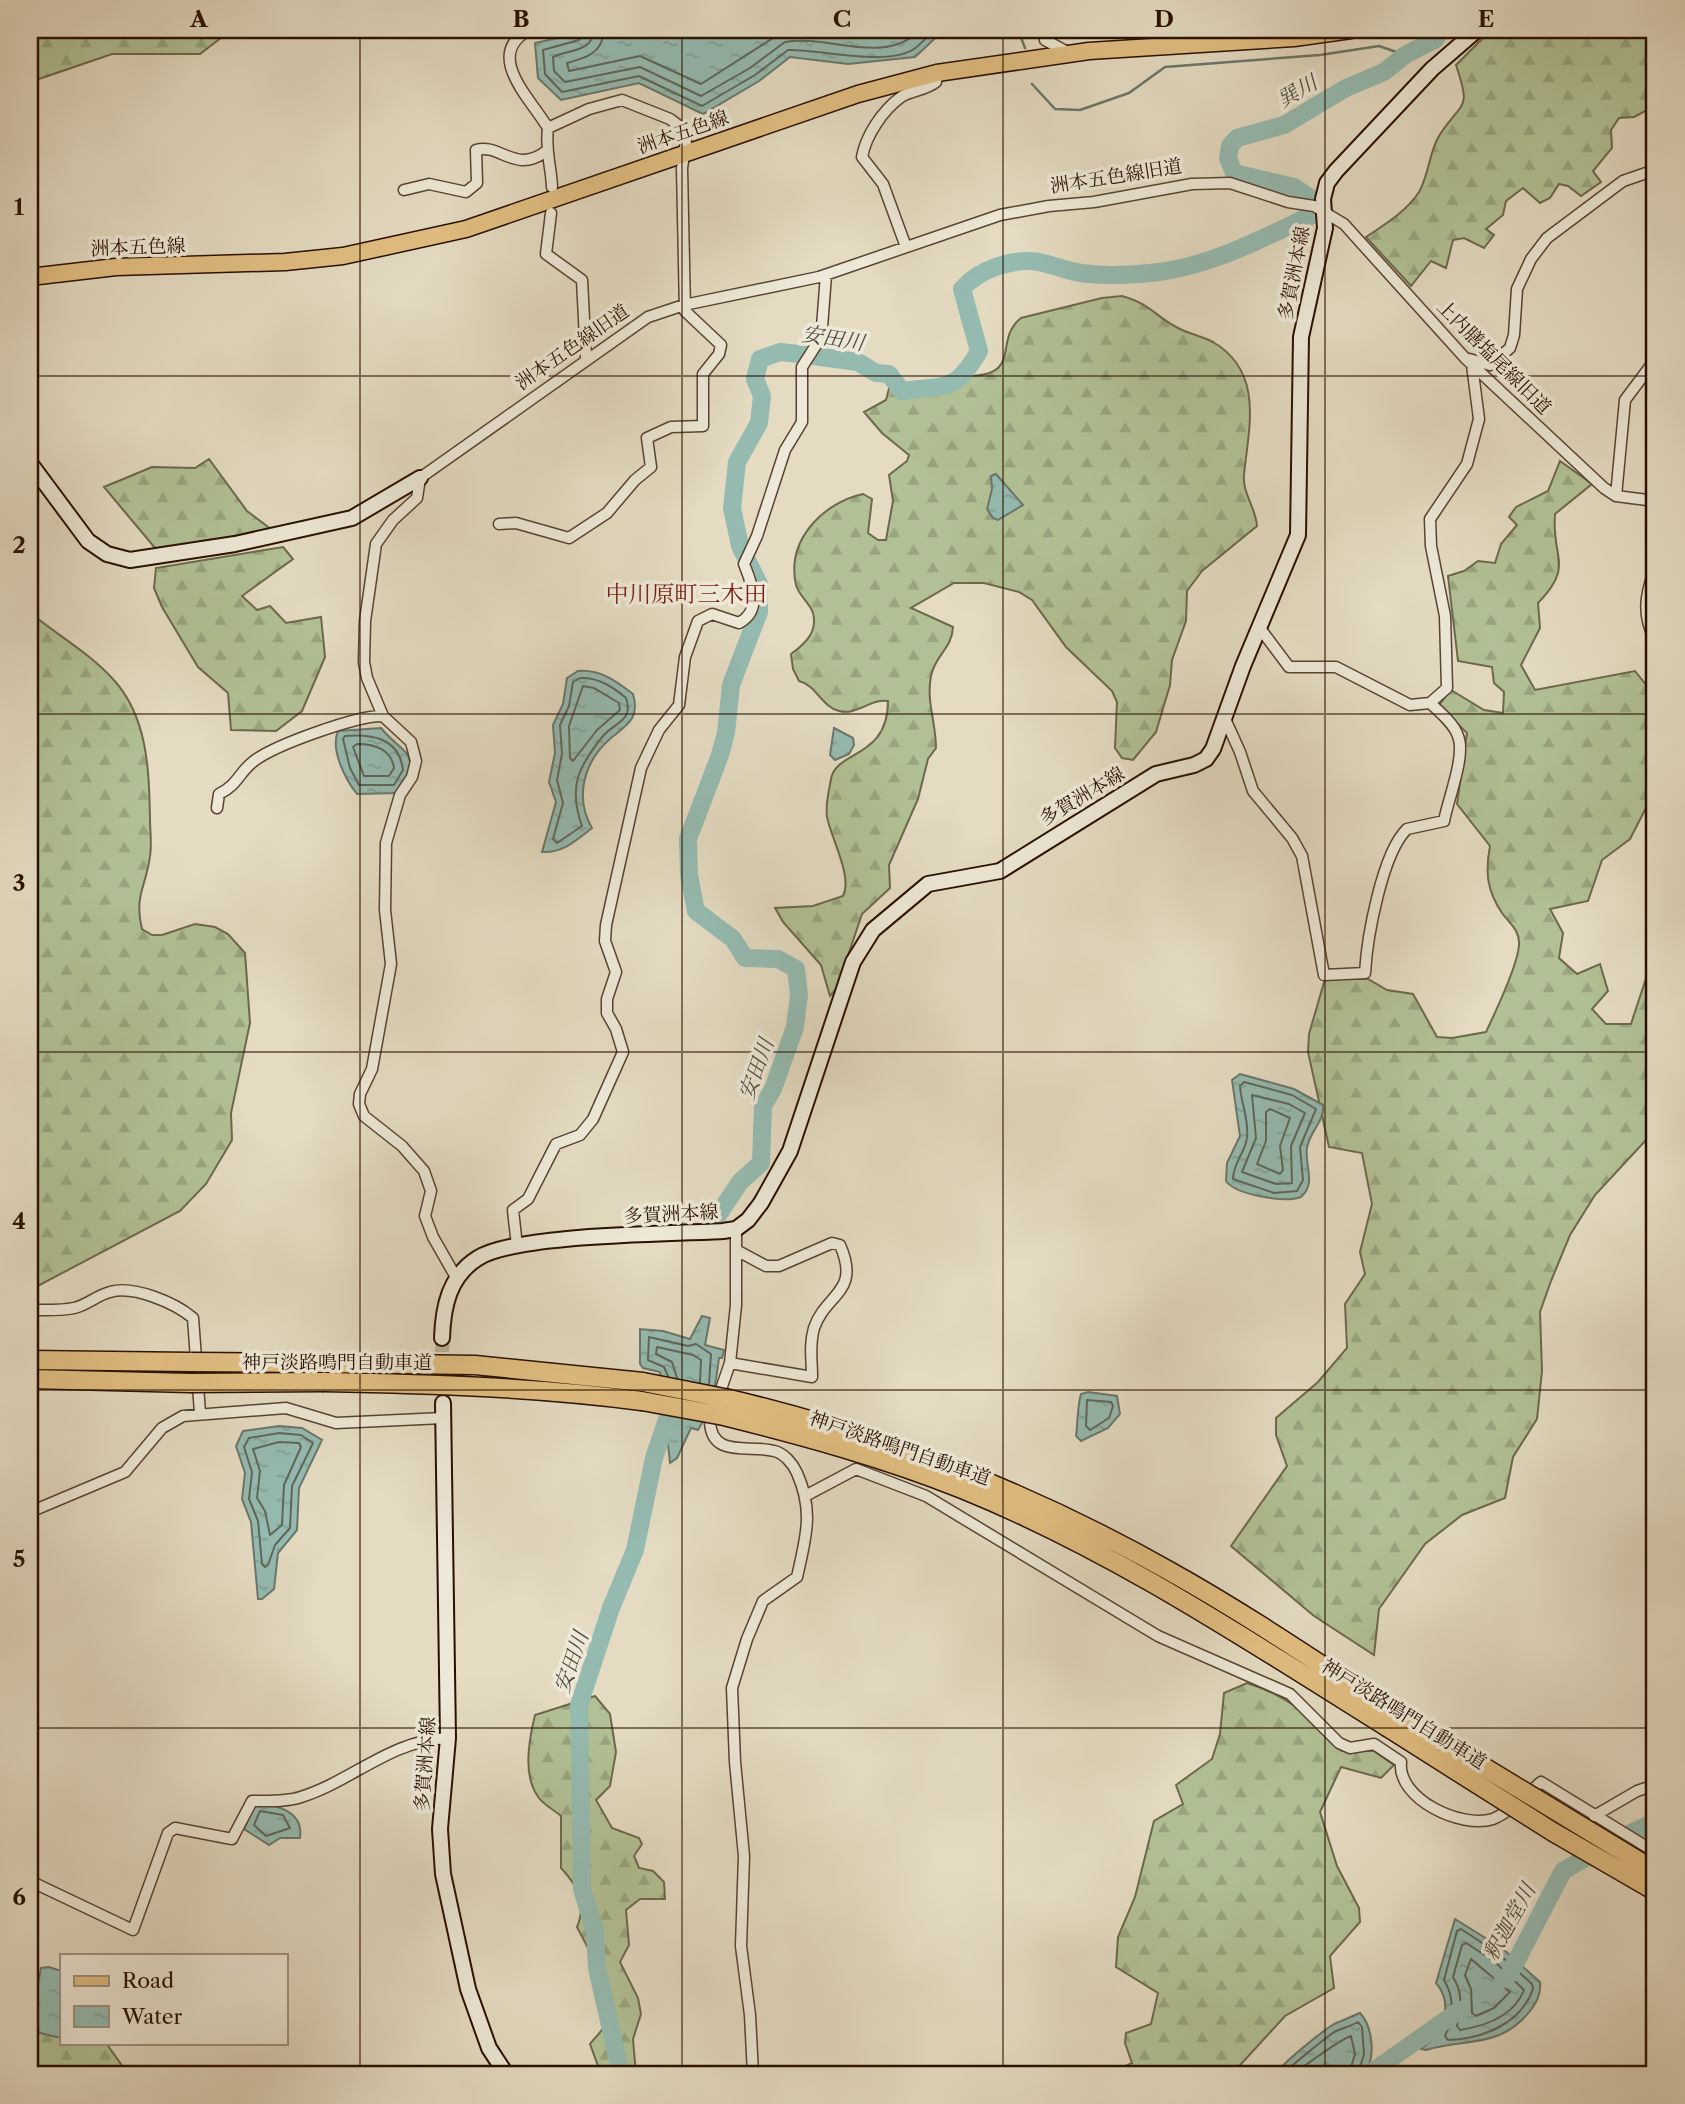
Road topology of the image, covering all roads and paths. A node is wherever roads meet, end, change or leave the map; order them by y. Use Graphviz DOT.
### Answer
graph roads {
  1 [pos="529,30"];
  2 [pos="1047,30"];
  3 [pos="1351,30"];
  4 [pos="1477,30"];
  5 [pos="1069,53"];
  6 [pos="937,73"];
  7 [pos="548,128"];
  8 [pos="545,152"];
  9 [pos="685,154"];
  10 [pos="1655,170"];
  11 [pos="551,187"];
  12 [pos="404,190"];
  13 [pos="1318,209"];
  14 [pos="551,213"];
  15 [pos="906,247"];
  16 [pos="826,275"];
  17 [pos="30,277"];
  18 [pos="684,305"];
  19 [pos="586,358"];
  20 [pos="1655,359"];
  21 [pos="1468,361"];
  22 [pos="30,463"];
  23 [pos="420,478"];
  24 [pos="1616,496"];
  25 [pos="1655,500"];
  26 [pos="499,524"];
  27 [pos="1655,568"];
  28 [pos="1259,627"];
  29 [pos="1655,641"];
  30 [pos="1430,703"];
  31 [pos="383,716"];
  32 [pos="1226,721"];
  33 [pos="216,808"];
  34 [pos="736,1228"];
  35 [pos="517,1246"];
  36 [pos="736,1250"];
  37 [pos="457,1279"];
  38 [pos="30,1310"];
  39 [pos="442,1338"];
  40 [pos="30,1360"];
  41 [pos="730,1363"];
  42 [pos="30,1379"];
  43 [pos="727,1407"];
  44 [pos="443,1411"];
  45 [pos="200,1413"];
  46 [pos="807,1495"];
  47 [pos="30,1512"];
  48 [pos="1391,1720"];
  49 [pos="448,1738"];
  50 [pos="1655,1785"];
  51 [pos="1594,1816"];
  52 [pos="1655,1852"];
  53 [pos="1655,1871"];
  54 [pos="30,1881"];
  55 [pos="1655,1891"];
  56 [pos="506,2074"];
  57 [pos="753,2074"];
  1 -- 7 [label="street"];
  2 -- 5 [label="street"];
  3 -- 5 [label="main road, 洲本五色線"];
  4 -- 13 [label="main road, 多賀洲本線"];
  5 -- 6 [label="main road, 洲本五色線"];
  6 -- 9 [label="main road, 洲本五色線"];
  6 -- 15 [label="street"];
  7 -- 8 [label="street"];
  7 -- 9 [label="street"];
  8 -- 11 [label="street"];
  8 -- 12 [label="street"];
  9 -- 17 [label="main road, 洲本五色線"];
  9 -- 18 [label="street"];
  10 -- 21 [label="street"];
  13 -- 15 [label="street, 洲本五色線旧道"];
  13 -- 21 [label="street, 上内膳塩尾線旧道"];
  13 -- 28 [label="main road, 多賀洲本線"];
  14 -- 19 [label="street"];
  15 -- 16 [label="street, 洲本五色線旧道"];
  16 -- 18 [label="street, 洲本五色線旧道"];
  16 -- 35 [label="street"];
  18 -- 19 [label="street, 洲本五色線旧道"];
  18 -- 26 [label="street"];
  19 -- 23 [label="street, 洲本五色線旧道"];
  20 -- 24 [label="street"];
  21 -- 24 [label="street, 上内膳塩尾線旧道"];
  21 -- 30 [label="street"];
  22 -- 23 [label="main road, 洲本五色線旧道"];
  23 -- 31 [label="street"];
  24 -- 25 [label="street"];
  27 -- 29 [label="street"];
  28 -- 30 [label="street"];
  28 -- 32 [label="main road, 多賀洲本線"];
  30 -- 32 [label="street"];
  31 -- 33 [label="street"];
  31 -- 37 [label="street"];
  32 -- 34 [label="main road, 多賀洲本線"];
  34 -- 35 [label="main road, 多賀洲本線"];
  34 -- 36 [label="street"];
  35 -- 37 [label="main road, 多賀洲本線"];
  36 -- 41 [label="street"];
  36 -- 41 [label="street"];
  37 -- 39 [label="main road, 多賀洲本線"];
  38 -- 45 [label="street"];
  40 -- 43 [label="highway, 神戸淡路鳴門自動車道, bridge"];
  41 -- 46 [label="street"];
  42 -- 43 [label="highway, 神戸淡路鳴門自動車道, bridge"];
  43 -- 48 [label="highway, 神戸淡路鳴門自動車道"];
  44 -- 45 [label="street"];
  44 -- 49 [label="main road, 多賀洲本線"];
  45 -- 47 [label="street"];
  46 -- 51 [label="street"];
  46 -- 57 [label="street"];
  48 -- 53 [label="highway, 神戸淡路鳴門自動車道, bridge"];
  48 -- 55 [label="highway, 神戸淡路鳴門自動車道, bridge"];
  49 -- 54 [label="street"];
  49 -- 56 [label="main road, 多賀洲本線"];
  50 -- 51 [label="street"];
  51 -- 52 [label="street"];
}
